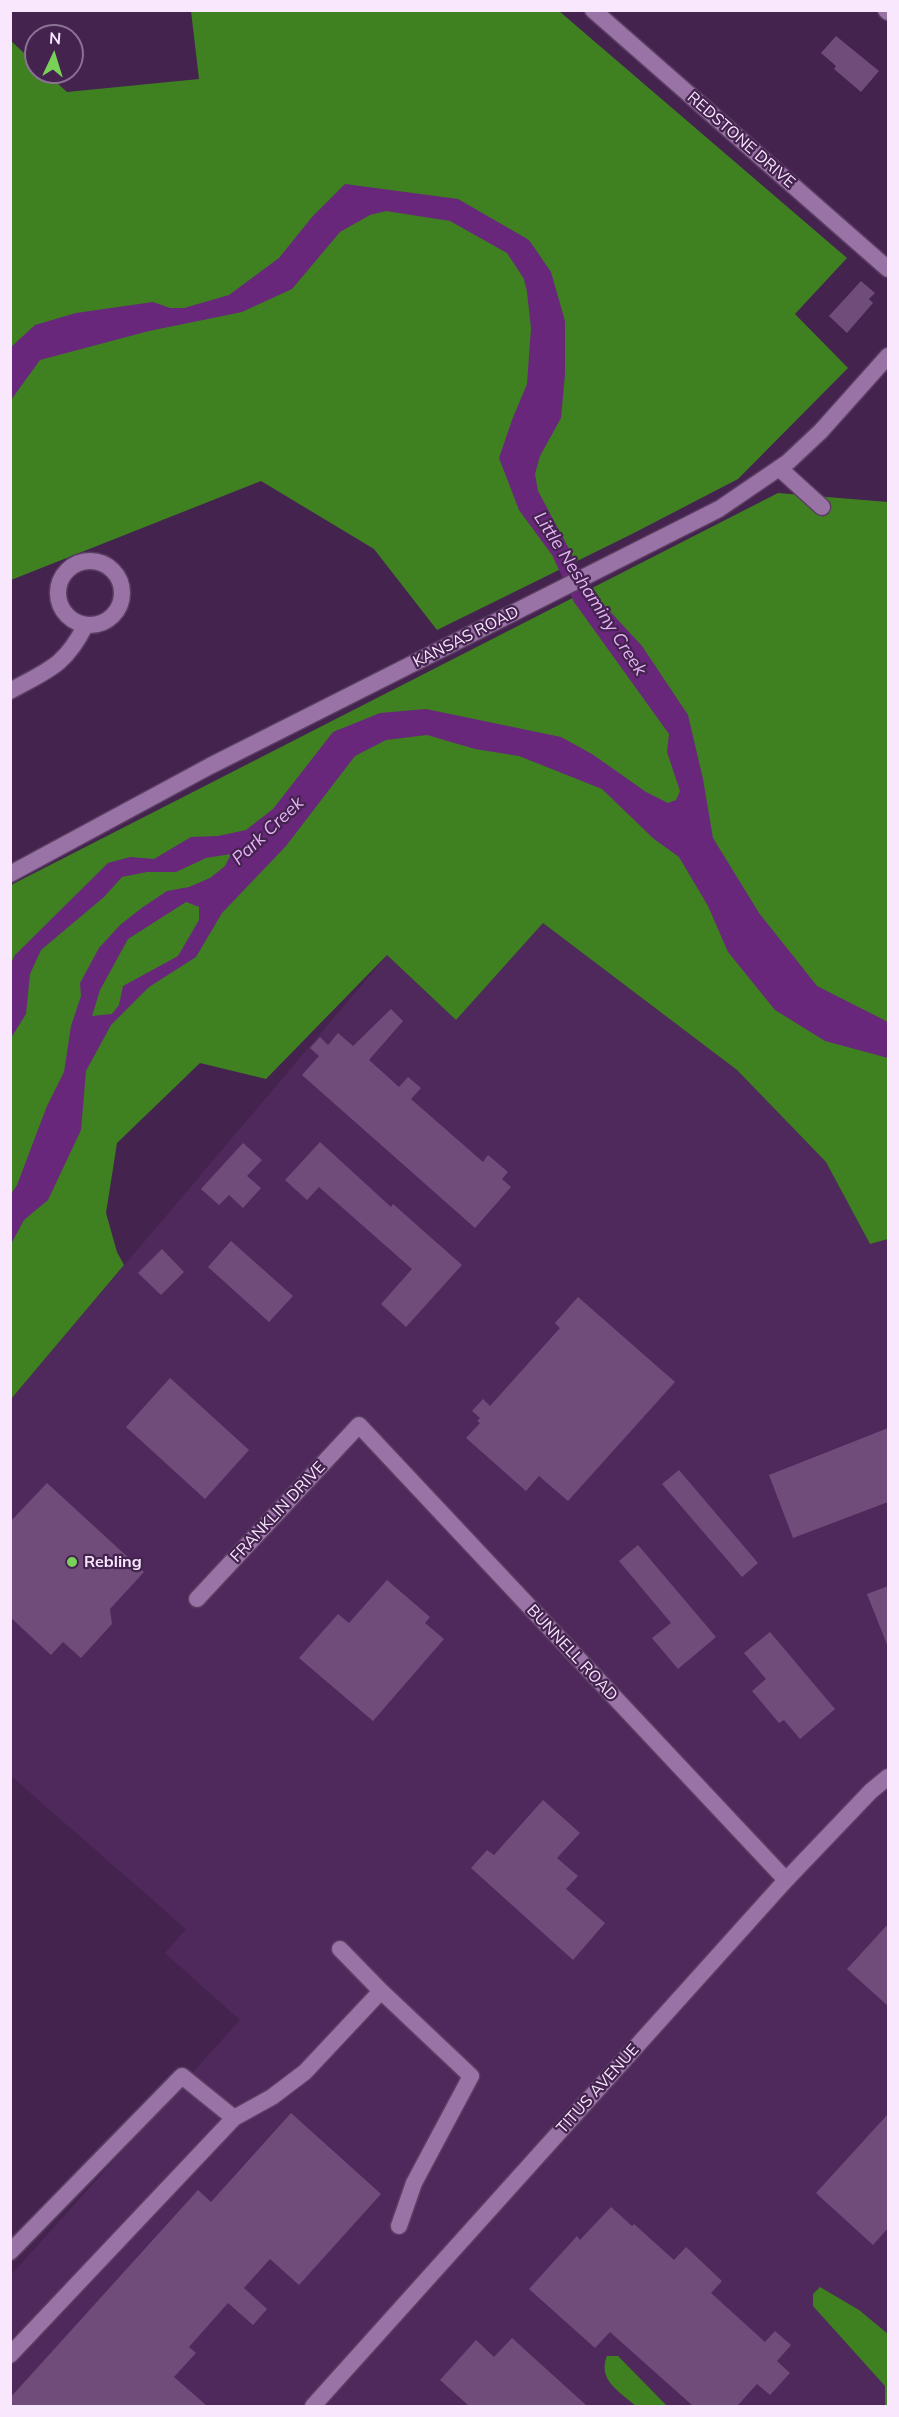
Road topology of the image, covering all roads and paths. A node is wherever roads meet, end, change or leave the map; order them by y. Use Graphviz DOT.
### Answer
graph roads {
  1 [pos="593,10"];
  2 [pos="888,269"];
  3 [pos="888,356"];
  4 [pos="779,468"];
  5 [pos="822,507"];
  6 [pos="85,626"];
  7 [pos="10,691"];
  8 [pos="10,874"];
  9 [pos="359,1425"];
  10 [pos="197,1599"];
  11 [pos="888,1777"];
  12 [pos="786,1880"];
  13 [pos="340,1949"];
  14 [pos="381,1991"];
  15 [pos="234,2118"];
  16 [pos="399,2226"];
  17 [pos="10,2252"];
  18 [pos="10,2355"];
  19 [pos="313,2406"];
  1 -- 2 [label="street, REDSTONE DRIVE"];
  3 -- 4 [label="street, KANSAS ROAD"];
  4 -- 5 [label="street"];
  4 -- 8 [label="street, KANSAS ROAD"];
  6 -- 7 [label="street"];
  9 -- 10 [label="street, FRANKLIN DRIVE"];
  9 -- 12 [label="street, BUNNELL ROAD"];
  11 -- 12 [label="street, TITUS AVENUE"];
  12 -- 19 [label="street, TITUS AVENUE"];
  13 -- 14 [label="street"];
  14 -- 15 [label="street"];
  14 -- 16 [label="street"];
  15 -- 17 [label="street"];
  15 -- 18 [label="street"];
}
